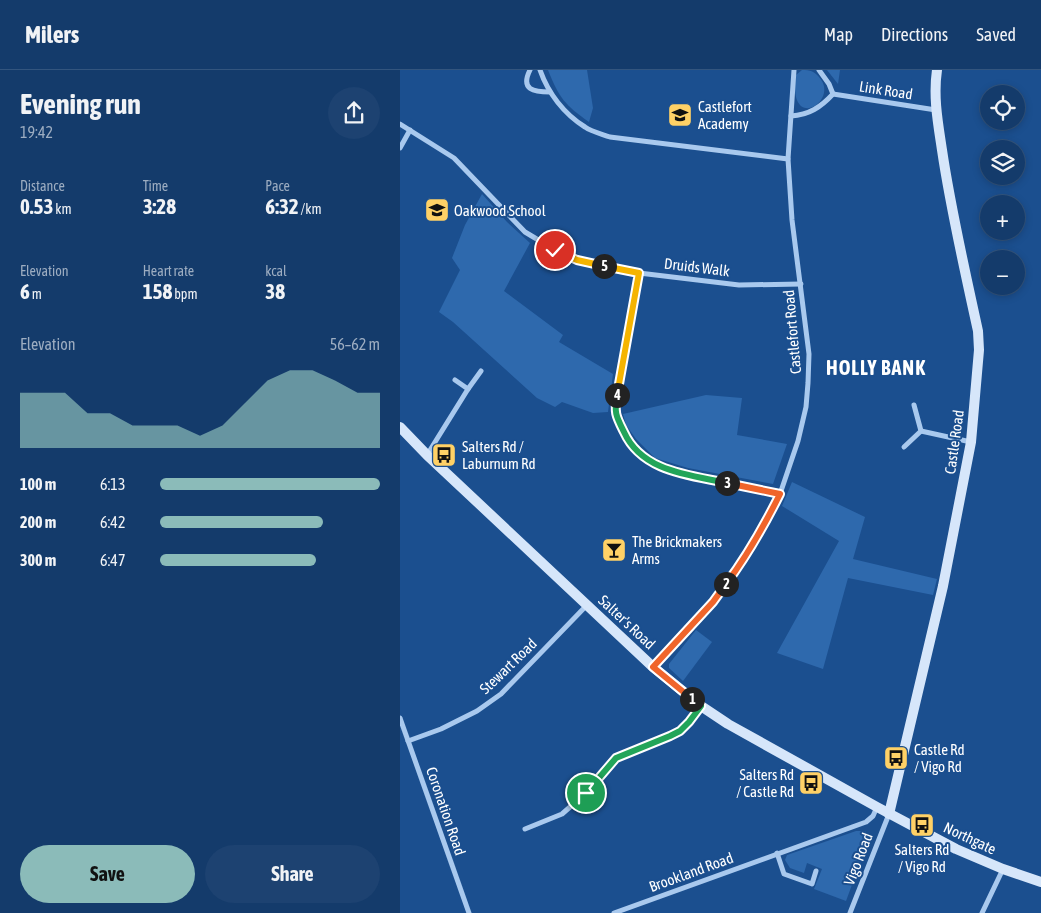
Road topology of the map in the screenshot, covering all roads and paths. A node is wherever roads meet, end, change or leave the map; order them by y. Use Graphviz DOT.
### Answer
graph roads {
  1 [pos="530,70"];
  2 [pos="540,70"];
  3 [pos="794,70"];
  4 [pos="819,70"];
  5 [pos="937,70"];
  6 [pos="550,92"];
  7 [pos="833,94"];
  8 [pos="936,110"];
  9 [pos="791,116"];
  10 [pos="400,124"];
  11 [pos="410,130"];
  12 [pos="400,148"];
  13 [pos="788,159"];
  14 [pos="639,273"];
  15 [pos="801,284"];
  16 [pos="481,371"];
  17 [pos="456,380"];
  18 [pos="468,389"];
  19 [pos="914,406"];
  20 [pos="400,427"];
  21 [pos="920,431"];
  22 [pos="971,442"];
  23 [pos="904,447"];
  24 [pos="427,455"];
  25 [pos="780,494"];
  26 [pos="587,605"];
  27 [pos="653,667"];
  28 [pos="701,706"];
  29 [pos="400,718"];
  30 [pos="408,741"];
  31 [pos="876,808"];
  32 [pos="889,814"];
  33 [pos="525,829"];
  34 [pos="777,854"];
  35 [pos="1003,869"];
  36 [pos="816,871"];
  37 [pos="1041,882"];
  38 [pos="469,913"];
  39 [pos="614,913"];
  40 [pos="850,913"];
  41 [pos="982,913"];
  1 -- 6 [label="street"];
  2 -- 6 [label="street"];
  3 -- 9 [label="street, Castlefort Road"];
  4 -- 7 [label="street"];
  5 -- 8 [label="main road, Castle Road"];
  6 -- 13 [label="street"];
  7 -- 8 [label="street, Link Road"];
  7 -- 9 [label="street"];
  8 -- 22 [label="main road, Castle Road"];
  9 -- 13 [label="street, Castlefort Road"];
  10 -- 11 [label="street, Druids Walk"];
  11 -- 12 [label="street"];
  11 -- 14 [label="street, Druids Walk"];
  13 -- 15 [label="street, Castlefort Road"];
  14 -- 15 [label="street, Druids Walk"];
  14 -- 25 [label="street"];
  15 -- 25 [label="street, Castlefort Road"];
  16 -- 18 [label="street"];
  17 -- 18 [label="street"];
  18 -- 24 [label="street"];
  19 -- 21 [label="street"];
  20 -- 24 [label="main road, Salter's Road"];
  21 -- 22 [label="street"];
  21 -- 23 [label="street"];
  22 -- 32 [label="main road, Castle Road"];
  24 -- 26 [label="main road, Salter's Road"];
  25 -- 27 [label="street, Castlefort Road"];
  26 -- 27 [label="main road, Salter's Road"];
  26 -- 30 [label="street, Stewart Road"];
  27 -- 28 [label="main road, Salter's Road"];
  28 -- 31 [label="main road, Salter's Road"];
  28 -- 33 [label="street"];
  29 -- 30 [label="street, Coronation Road"];
  30 -- 38 [label="street, Coronation Road"];
  31 -- 32 [label="main road, Salter's Road"];
  31 -- 34 [label="street, Brookland Road"];
  32 -- 35 [label="main road, Northgate"];
  32 -- 40 [label="street, Vigo Road"];
  34 -- 36 [label="street"];
  34 -- 39 [label="street, Brookland Road"];
  35 -- 37 [label="main road, Northgate"];
  35 -- 41 [label="street"];
}
